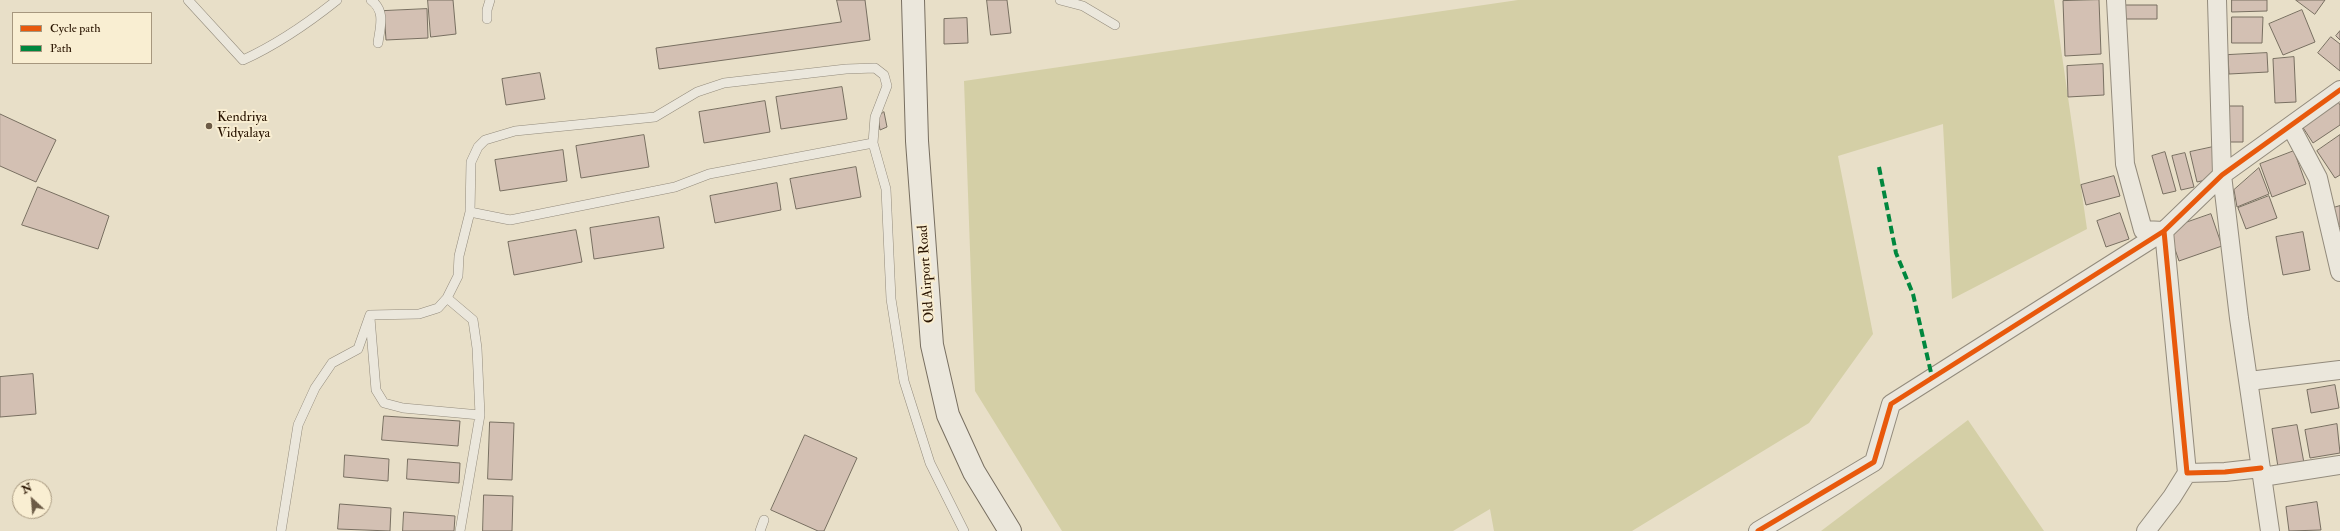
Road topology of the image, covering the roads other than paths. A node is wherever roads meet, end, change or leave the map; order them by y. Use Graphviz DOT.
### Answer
graph roads {
  1 [pos="188,0"];
  2 [pos="337,0"];
  3 [pos="371,0"];
  4 [pos="490,0"];
  5 [pos="912,0"];
  6 [pos="1060,0"];
  7 [pos="2116,0"];
  8 [pos="2217,0"];
  9 [pos="486,19"];
  10 [pos="1115,25"];
  11 [pos="378,43"];
  12 [pos="2340,90"];
  13 [pos="2291,127"];
  14 [pos="873,143"];
  15 [pos="2222,175"];
  16 [pos="470,212"];
  17 [pos="2164,231"];
  18 [pos="2340,272"];
  19 [pos="447,298"];
  20 [pos="370,315"];
  21 [pos="2340,370"];
  22 [pos="2249,381"];
  23 [pos="480,415"];
  24 [pos="2340,465"];
  25 [pos="2262,472"];
  26 [pos="2187,473"];
  27 [pos="764,520"];
  28 [pos="281,531"];
  29 [pos="460,531"];
  30 [pos="760,531"];
  31 [pos="964,531"];
  32 [pos="1010,531"];
  33 [pos="1758,531"];
  34 [pos="2146,531"];
  35 [pos="2270,531"];
  1 -- 2 [label="lane"];
  3 -- 11 [label="lane"];
  4 -- 9 [label="lane"];
  5 -- 32 [label="main road, Old Airport Road"];
  6 -- 10 [label="lane"];
  7 -- 17 [label="street"];
  8 -- 15 [label="street"];
  12 -- 13 [label="street"];
  13 -- 15 [label="street"];
  13 -- 18 [label="street"];
  14 -- 16 [label="lane"];
  14 -- 16 [label="lane"];
  14 -- 31 [label="lane"];
  15 -- 17 [label="street"];
  15 -- 22 [label="street"];
  16 -- 19 [label="lane"];
  17 -- 26 [label="street"];
  17 -- 33 [label="street"];
  19 -- 20 [label="lane"];
  19 -- 23 [label="lane"];
  20 -- 23 [label="lane"];
  20 -- 28 [label="lane"];
  21 -- 22 [label="street"];
  22 -- 25 [label="street"];
  23 -- 29 [label="lane"];
  24 -- 25 [label="street"];
  25 -- 26 [label="street"];
  25 -- 35 [label="street"];
  26 -- 34 [label="street"];
  27 -- 30 [label="lane"];
}
